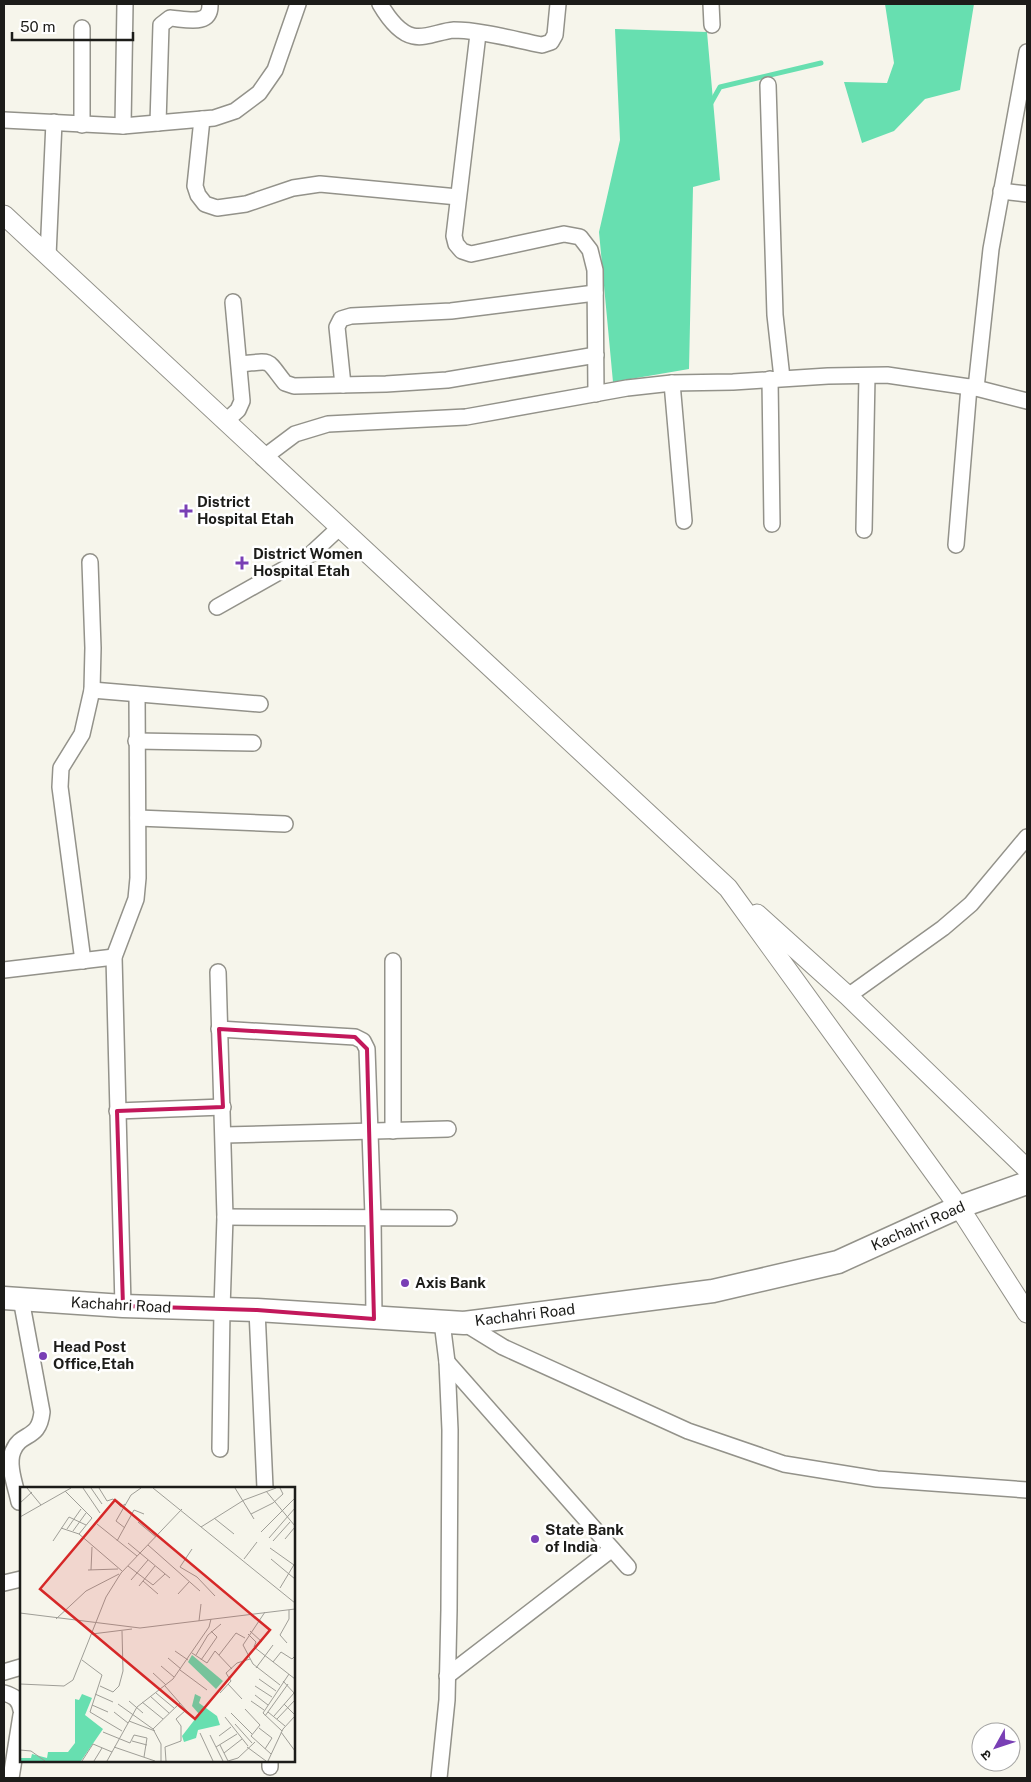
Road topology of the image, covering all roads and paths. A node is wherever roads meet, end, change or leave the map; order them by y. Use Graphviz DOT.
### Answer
graph roads {
  1 [pos="125,4"];
  2 [pos="210,4"];
  3 [pos="298,4"];
  4 [pos="380,4"];
  5 [pos="558,4"];
  6 [pos="711,4"];
  7 [pos="712,25"];
  8 [pos="82,28"];
  9 [pos="478,34"];
  10 [pos="1027,52"];
  11 [pos="768,86"];
  12 [pos="1022,111"];
  13 [pos="202,119"];
  14 [pos="4,120"];
  15 [pos="54,122"];
  16 [pos="158,122"];
  17 [pos="82,125"];
  18 [pos="123,126"];
  19 [pos="1001,191"];
  20 [pos="1027,194"];
  21 [pos="458,197"];
  22 [pos="4,215"];
  23 [pos="48,256"];
  24 [pos="595,293"];
  25 [pos="234,302"];
  26 [pos="596,355"];
  27 [pos="240,364"];
  28 [pos="867,376"];
  29 [pos="776,379"];
  30 [pos="672,383"];
  31 [pos="343,385"];
  32 [pos="972,387"];
  33 [pos="596,394"];
  34 [pos="1027,401"];
  35 [pos="225,422"];
  36 [pos="263,458"];
  37 [pos="684,521"];
  38 [pos="772,524"];
  39 [pos="339,528"];
  40 [pos="864,530"];
  41 [pos="956,545"];
  42 [pos="90,562"];
  43 [pos="217,607"];
  44 [pos="92,690"];
  45 [pos="137,694"];
  46 [pos="260,704"];
  47 [pos="136,741"];
  48 [pos="253,743"];
  49 [pos="138,818"];
  50 [pos="285,824"];
  51 [pos="1027,837"];
  52 [pos="728,888"];
  53 [pos="114,957"];
  54 [pos="83,961"];
  55 [pos="393,961"];
  56 [pos="4,970"];
  57 [pos="218,972"];
  58 [pos="848,996"];
  59 [pos="219,1029"];
  60 [pos="223,1107"];
  61 [pos="117,1112"];
  62 [pos="448,1129"];
  63 [pos="392,1131"];
  64 [pos="368,1132"];
  65 [pos="224,1135"];
  66 [pos="1027,1170"];
  67 [pos="1027,1183"];
  68 [pos="959,1206"];
  69 [pos="374,1216"];
  70 [pos="225,1217"];
  71 [pos="449,1218"];
  72 [pos="12,1299"];
  73 [pos="123,1306"];
  74 [pos="222,1309"];
  75 [pos="257,1310"];
  76 [pos="1027,1312"];
  77 [pos="374,1319"];
  78 [pos="442,1322"];
  79 [pos="464,1323"];
  80 [pos="447,1362"];
  81 [pos="220,1448"];
  82 [pos="265,1487"];
  83 [pos="1027,1490"];
  84 [pos="19,1502"];
  85 [pos="612,1550"];
  86 [pos="628,1567"];
  87 [pos="20,1579"];
  88 [pos="4,1583"];
  89 [pos="20,1667"];
  90 [pos="4,1672"];
  91 [pos="447,1676"];
  92 [pos="4,1693"];
  93 [pos="20,1702"];
  94 [pos="20,1721"];
  95 [pos="11,1778"];
  96 [pos="439,1778"];
  1 -- 18 [label="street"];
  2 -- 16 [label="street"];
  3 -- 13 [label="street"];
  4 -- 9 [label="street"];
  5 -- 9 [label="street"];
  6 -- 7 [label="street"];
  8 -- 17 [label="street"];
  9 -- 21 [label="street"];
  10 -- 12 [label="street"];
  11 -- 29 [label="street"];
  12 -- 19 [label="street"];
  13 -- 16 [label="street"];
  13 -- 21 [label="street"];
  14 -- 15 [label="street"];
  15 -- 17 [label="street"];
  15 -- 23 [label="street"];
  16 -- 18 [label="street"];
  17 -- 18 [label="street"];
  19 -- 20 [label="street"];
  19 -- 32 [label="street"];
  21 -- 24 [label="street"];
  22 -- 23 [label="street"];
  23 -- 35 [label="street"];
  24 -- 26 [label="street"];
  24 -- 31 [label="street"];
  25 -- 27 [label="street"];
  26 -- 31 [label="street"];
  26 -- 33 [label="street"];
  27 -- 31 [label="street"];
  27 -- 35 [label="street"];
  28 -- 29 [label="street"];
  28 -- 32 [label="street"];
  28 -- 40 [label="street"];
  29 -- 30 [label="street"];
  29 -- 38 [label="street"];
  30 -- 33 [label="street"];
  30 -- 37 [label="street"];
  32 -- 34 [label="street"];
  32 -- 41 [label="street"];
  33 -- 36 [label="street"];
  35 -- 36 [label="street"];
  36 -- 39 [label="street"];
  39 -- 43 [label="street"];
  39 -- 52 [label="street"];
  42 -- 44 [label="street"];
  44 -- 45 [label="street"];
  44 -- 54 [label="street"];
  45 -- 46 [label="street"];
  45 -- 47 [label="street"];
  47 -- 48 [label="street"];
  47 -- 49 [label="street"];
  49 -- 50 [label="street"];
  49 -- 53 [label="street"];
  51 -- 58 [label="street"];
  52 -- 58 [label="street"];
  52 -- 68 [label="street"];
  53 -- 54 [label="street"];
  53 -- 61 [label="street"];
  54 -- 56 [label="street"];
  55 -- 63 [label="street"];
  57 -- 59 [label="street"];
  58 -- 66 [label="street"];
  59 -- 60 [label="street"];
  59 -- 64 [label="street"];
  60 -- 61 [label="street"];
  60 -- 65 [label="street"];
  61 -- 73 [label="street"];
  62 -- 63 [label="street"];
  63 -- 64 [label="street"];
  64 -- 65 [label="street"];
  64 -- 69 [label="street"];
  65 -- 70 [label="street"];
  67 -- 68 [label="main road, Kachahri Road"];
  68 -- 76 [label="street"];
  68 -- 79 [label="main road, Kachahri Road"];
  69 -- 70 [label="street"];
  69 -- 71 [label="street"];
  69 -- 77 [label="street"];
  70 -- 74 [label="street"];
  72 -- 73 [label="main road, Kachahri Road"];
  72 -- 84 [label="street"];
  73 -- 74 [label="main road, Kachahri Road"];
  74 -- 75 [label="main road, Kachahri Road"];
  74 -- 81 [label="street"];
  75 -- 77 [label="main road, Kachahri Road"];
  75 -- 82 [label="street"];
  77 -- 78 [label="main road, Kachahri Road"];
  78 -- 79 [label="main road, Kachahri Road"];
  78 -- 80 [label="street"];
  79 -- 83 [label="street"];
  80 -- 85 [label="street"];
  80 -- 91 [label="street"];
  85 -- 86 [label="street"];
  85 -- 91 [label="street"];
  87 -- 88 [label="street"];
  89 -- 90 [label="street"];
  91 -- 96 [label="street"];
  92 -- 93 [label="street"];
  94 -- 95 [label="street"];
}
